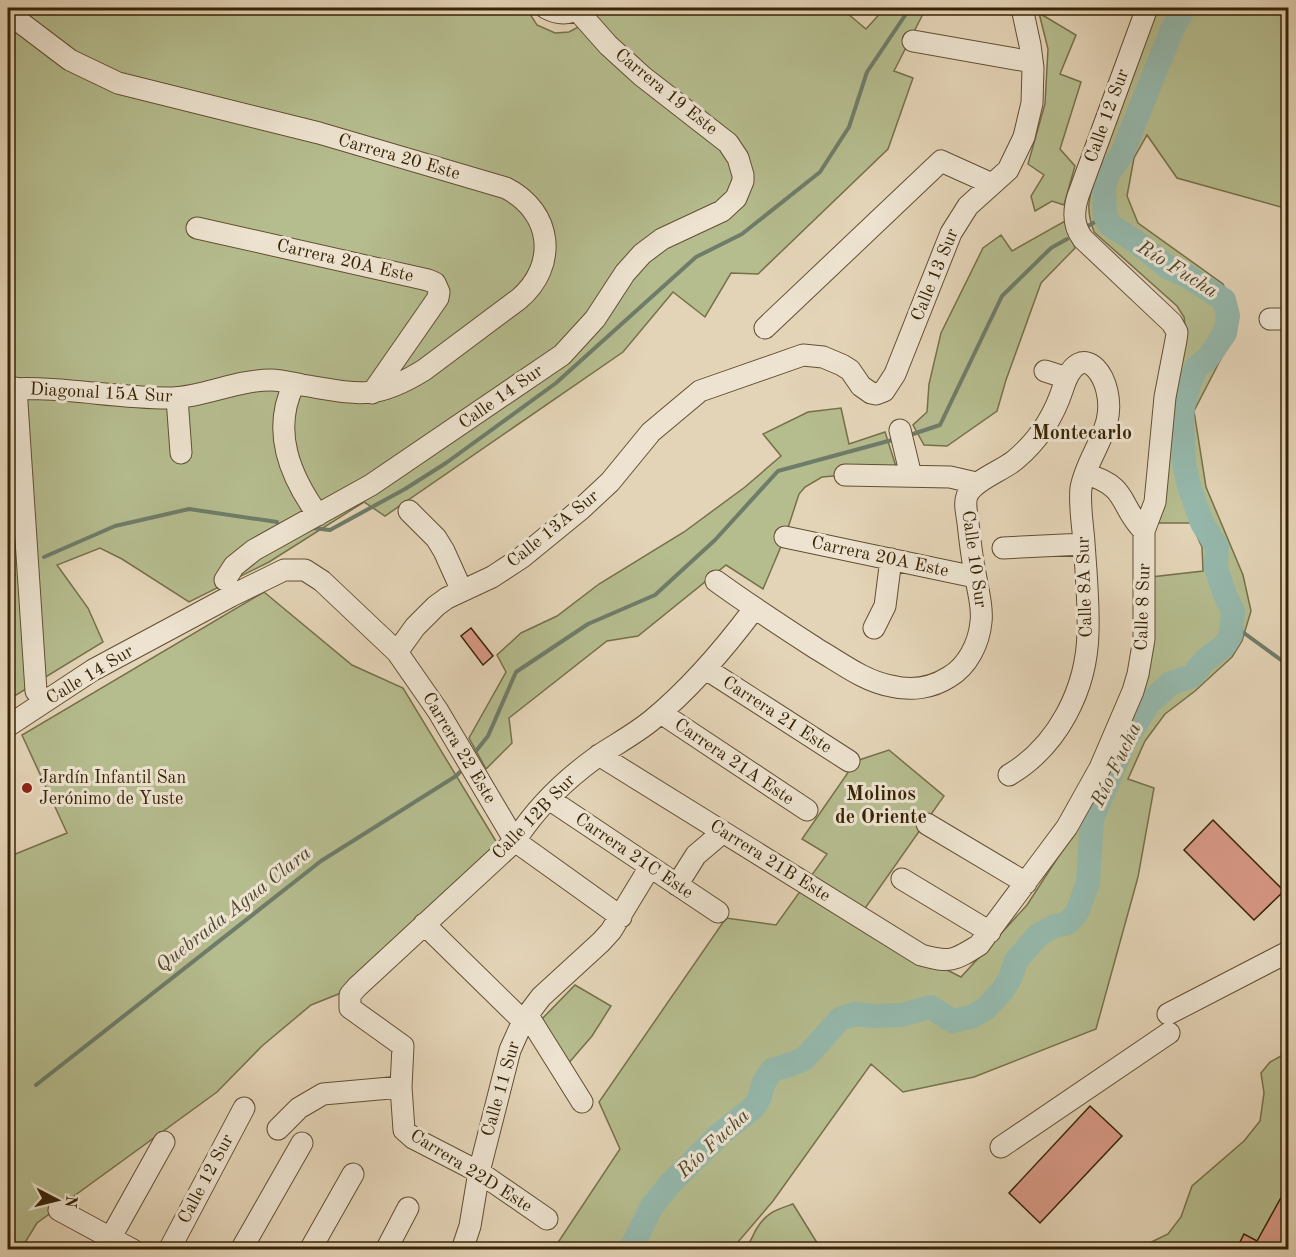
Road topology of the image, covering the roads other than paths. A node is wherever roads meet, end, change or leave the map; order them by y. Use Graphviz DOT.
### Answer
graph roads {
  1 [pos="546,8"];
  2 [pos="1022,8"];
  3 [pos="1147,8"];
  4 [pos="579,9"];
  5 [pos="8,13"];
  6 [pos="913,41"];
  7 [pos="1032,62"];
  8 [pos="743,181"];
  9 [pos="992,184"];
  10 [pos="197,228"];
  11 [pos="765,328"];
  12 [pos="1177,333"];
  13 [pos="1045,371"];
  14 [pos="1066,380"];
  15 [pos="294,384"];
  16 [pos="12,388"];
  17 [pos="700,391"];
  18 [pos="372,393"];
  19 [pos="177,398"];
  20 [pos="900,430"];
  21 [pos="181,453"];
  22 [pos="1086,474"];
  23 [pos="845,475"];
  24 [pos="911,476"];
  25 [pos="976,483"];
  26 [pos="409,511"];
  27 [pos="318,515"];
  28 [pos="1144,531"];
  29 [pos="785,537"];
  30 [pos="1084,544"];
  31 [pos="1003,548"];
  32 [pos="891,559"];
  33 [pos="305,570"];
  34 [pos="975,577"];
  35 [pos="225,580"];
  36 [pos="716,581"];
  37 [pos="462,591"];
  38 [pos="754,609"];
  39 [pos="874,628"];
  40 [pos="397,652"];
  41 [pos="705,669"];
  42 [pos="36,691"];
  43 [pos="661,713"];
  44 [pos="8,726"];
  45 [pos="600,755"];
  46 [pos="849,761"];
  47 [pos="1008,776"];
  48 [pos="549,799"];
  49 [pos="807,810"];
  50 [pos="927,824"];
  51 [pos="723,832"];
  52 [pos="515,841"];
  53 [pos="650,867"];
  54 [pos="902,879"];
  55 [pos="1026,883"];
  56 [pos="677,885"];
  57 [pos="718,912"];
  58 [pos="621,916"];
  59 [pos="424,924"];
  60 [pos="990,932"];
  61 [pos="1288,952"];
  62 [pos="944,961"];
  63 [pos="525,1017"];
  64 [pos="401,1087"];
  65 [pos="582,1102"];
  66 [pos="244,1108"];
  67 [pos="278,1129"];
  68 [pos="164,1142"];
  69 [pos="302,1143"];
  70 [pos="1001,1147"];
  71 [pos="478,1172"];
  72 [pos="353,1174"];
  73 [pos="408,1208"];
  74 [pos="59,1210"];
  75 [pos="547,1219"];
  76 [pos="111,1238"];
  77 [pos="133,1250"];
  78 [pos="169,1250"];
  79 [pos="241,1250"];
  80 [pos="310,1250"];
  81 [pos="386,1250"];
  82 [pos="462,1250"];
  1 -- 4 [label="street"];
  2 -- 7 [label="street, Calle 13 Sur"];
  3 -- 12 [label="street, Calle 12 Sur"];
  4 -- 8 [label="street, Carrera 19 Este"];
  5 -- 18 [label="street, Carrera 20 Este"];
  6 -- 7 [label="street"];
  7 -- 9 [label="street, Calle 13 Sur"];
  8 -- 27 [label="street, Calle 14 Sur"];
  9 -- 11 [label="street"];
  9 -- 17 [label="street, Calle 13 Sur"];
  10 -- 18 [label="street, Carrera 20A Este"];
  12 -- 28 [label="street, Calle 8 Sur"];
  13 -- 14 [label="street"];
  14 -- 22 [label="street, Calle 8A Sur"];
  14 -- 25 [label="street, Calle 10 Sur"];
  15 -- 18 [label="street, Diagonal 15A Sur"];
  15 -- 19 [label="street, Diagonal 15A Sur"];
  15 -- 27 [label="street"];
  16 -- 19 [label="street, Diagonal 15A Sur"];
  16 -- 42 [label="street"];
  17 -- 37 [label="street, Calle 13A Sur"];
  19 -- 21 [label="street"];
  20 -- 24 [label="street"];
  22 -- 28 [label="street"];
  22 -- 30 [label="street, Calle 8A Sur"];
  23 -- 24 [label="street"];
  24 -- 25 [label="street"];
  25 -- 34 [label="street, Calle 10 Sur"];
  26 -- 37 [label="street"];
  27 -- 35 [label="street, Calle 14 Sur"];
  28 -- 55 [label="street, Calle 8 Sur"];
  29 -- 32 [label="street, Carrera 20A Este"];
  30 -- 31 [label="street"];
  30 -- 47 [label="street, Calle 8A Sur"];
  32 -- 34 [label="street, Carrera 20A Este"];
  32 -- 39 [label="street"];
  33 -- 40 [label="street, Carrera 22 Este"];
  33 -- 44 [label="street, Calle 14 Sur"];
  34 -- 38 [label="street, Calle 10 Sur"];
  36 -- 38 [label="street"];
  37 -- 40 [label="street, Calle 13A Sur"];
  38 -- 41 [label="street, Calle 12B Sur"];
  40 -- 52 [label="street, Carrera 22 Este"];
  41 -- 43 [label="street, Calle 12B Sur"];
  41 -- 46 [label="street, Carrera 21 Este"];
  43 -- 45 [label="street, Calle 12B Sur"];
  43 -- 49 [label="street, Carrera 21A Este"];
  45 -- 48 [label="street, Calle 12B Sur"];
  45 -- 51 [label="street, Carrera 21B Este"];
  48 -- 52 [label="street, Calle 12B Sur"];
  48 -- 53 [label="street, Carrera 21C Este"];
  50 -- 55 [label="street"];
  51 -- 56 [label="street"];
  51 -- 62 [label="street, Carrera 21B Este"];
  52 -- 58 [label="street, Carrera 22 Este"];
  52 -- 59 [label="street, Calle 12B Sur"];
  53 -- 56 [label="street, Carrera 21C Este"];
  53 -- 58 [label="street, Calle 11 Sur"];
  54 -- 60 [label="street"];
  55 -- 60 [label="street, Calle 8 Sur"];
  56 -- 57 [label="street, Carrera 21C Este"];
  58 -- 63 [label="street, Calle 11 Sur"];
  59 -- 63 [label="street"];
  59 -- 64 [label="street, Calle 12B Sur"];
  60 -- 62 [label="street, Calle 8 Sur"];
  61 -- 70 [label="street"];
  63 -- 65 [label="street"];
  63 -- 71 [label="street, Calle 11 Sur"];
  64 -- 67 [label="street"];
  64 -- 71 [label="street, Carrera 22D Este"];
  66 -- 78 [label="street, Calle 12 Sur"];
  68 -- 76 [label="street"];
  69 -- 79 [label="street"];
  71 -- 75 [label="street, Carrera 22D Este"];
  71 -- 82 [label="street, Calle 11 Sur"];
  72 -- 80 [label="street"];
  73 -- 81 [label="street"];
  74 -- 76 [label="street"];
  76 -- 77 [label="street"];
}
